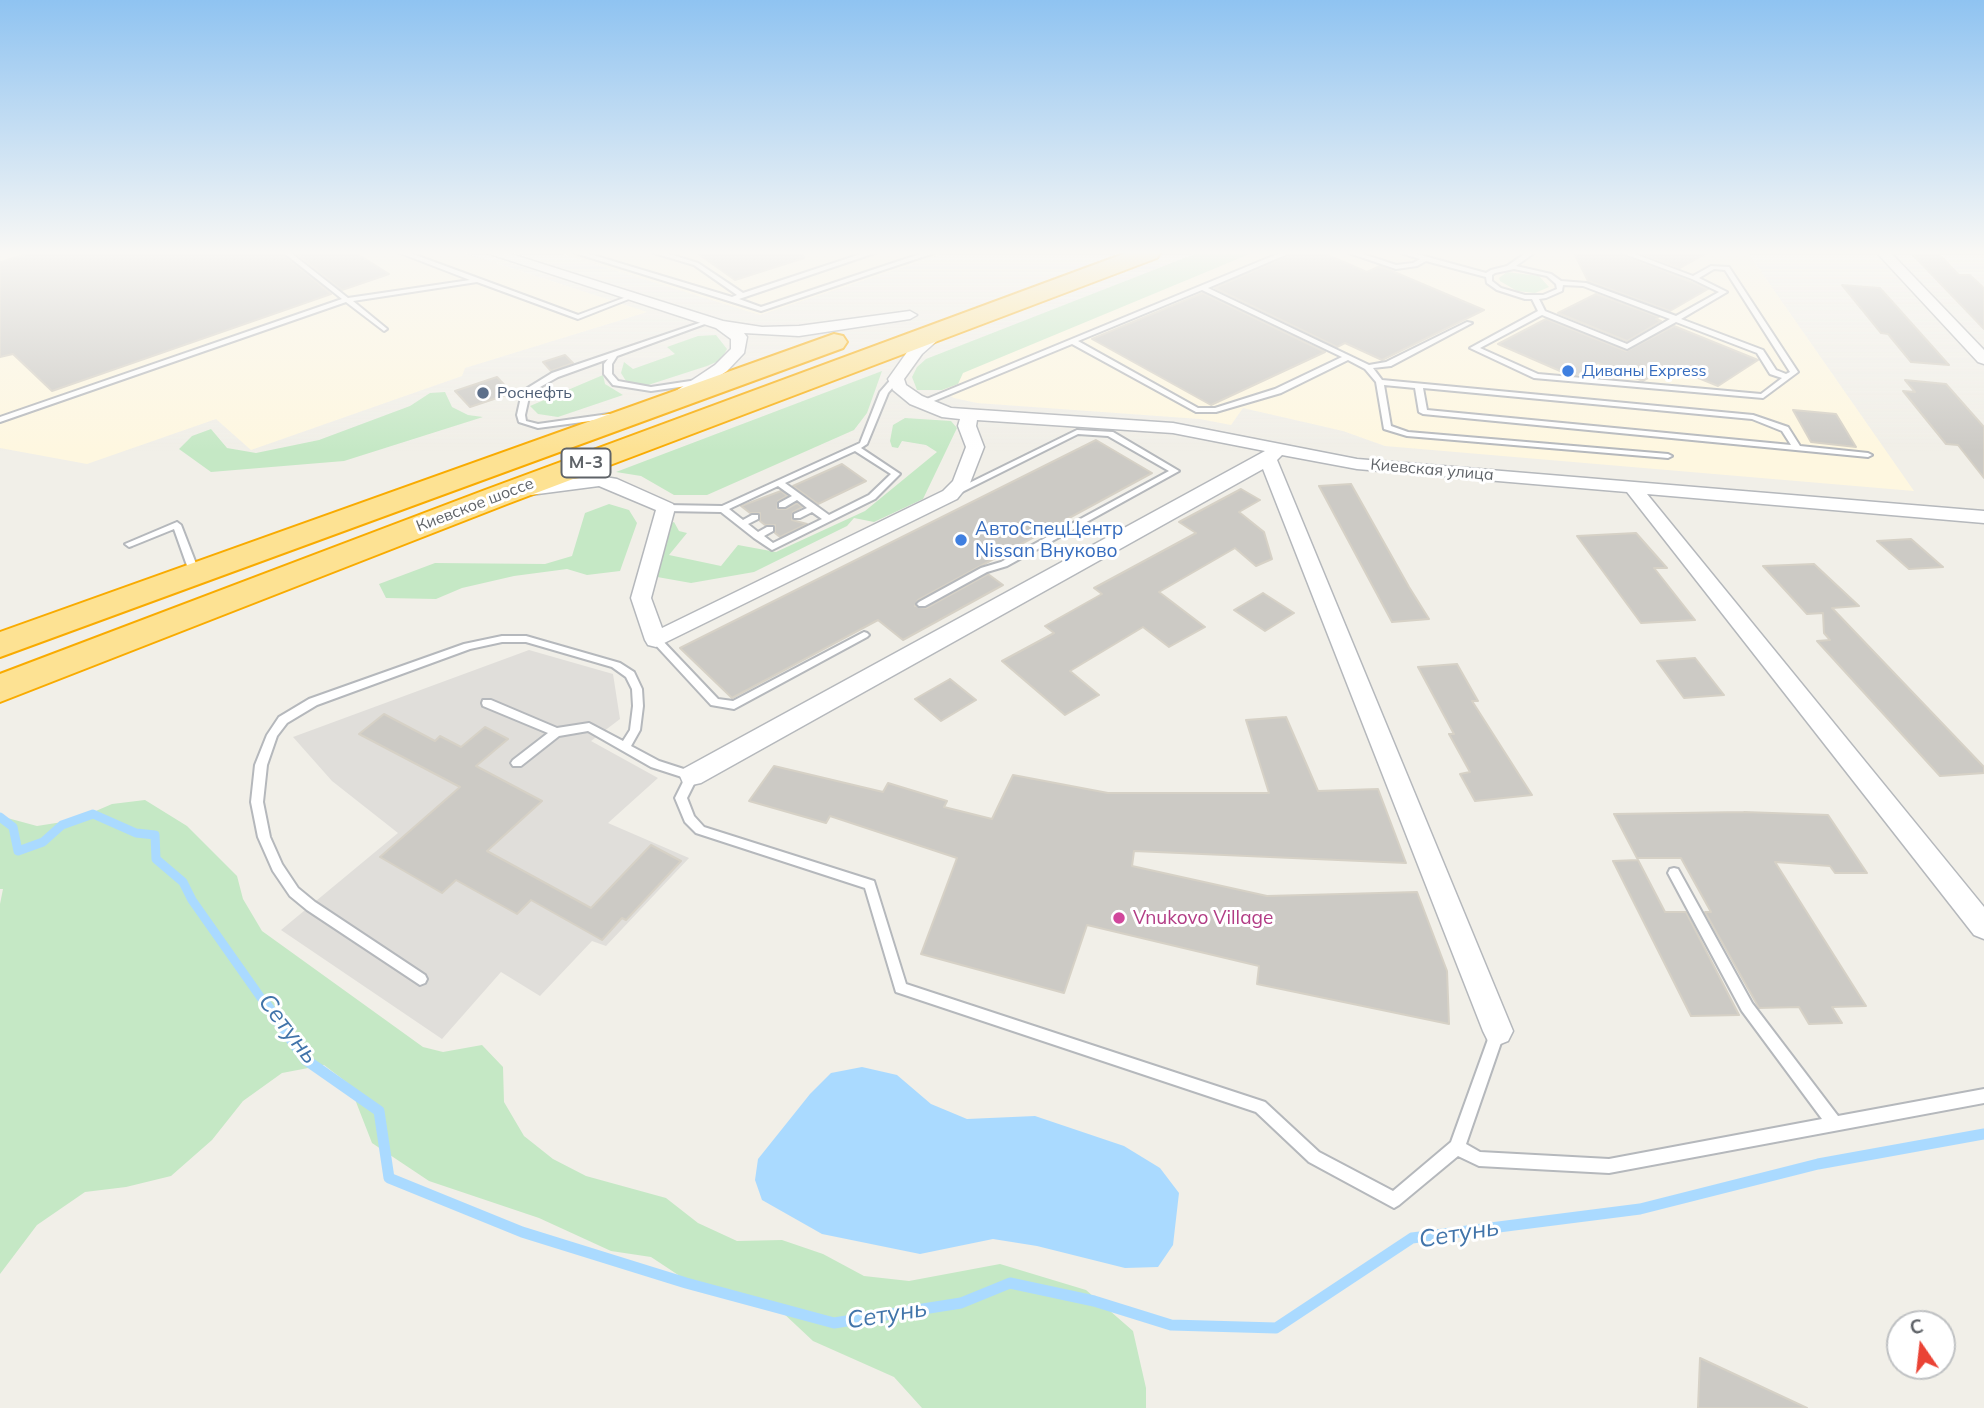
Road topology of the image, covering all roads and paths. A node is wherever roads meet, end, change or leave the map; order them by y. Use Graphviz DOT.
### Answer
graph roads {
  1 [pos="293,319"];
  2 [pos="371,319"];
  3 [pos="702,319"];
  4 [pos="883,319"];
  5 [pos="900,319"];
  6 [pos="973,319"];
  7 [pos="1128,319"];
  8 [pos="1268,319"];
  9 [pos="1529,319"];
  10 [pos="1558,319"];
  11 [pos="1676,319"];
  12 [pos="1760,319"];
  13 [pos="1946,319"];
  14 [pos="716,323"];
  15 [pos="1469,323"];
  16 [pos="384,329"];
  17 [pos="940,331"];
  18 [pos="1073,341"];
  19 [pos="615,354"];
  20 [pos="1348,357"];
  21 [pos="1984,359"];
  22 [pos="768,366"];
  23 [pos="1368,367"];
  24 [pos="1787,377"];
  25 [pos="896,379"];
  26 [pos="704,381"];
  27 [pos="1380,382"];
  28 [pos="1419,386"];
  29 [pos="667,403"];
  30 [pos="920,403"];
  31 [pos="969,416"];
  32 [pos="0,421"];
  33 [pos="856,447"];
  34 [pos="1797,448"];
  35 [pos="1273,454"];
  36 [pos="1868,455"];
  37 [pos="1668,456"];
  38 [pos="782,485"];
  39 [pos="1632,487"];
  40 [pos="769,495"];
  41 [pos="950,495"];
  42 [pos="496,497"];
  43 [pos="797,497"];
  44 [pos="782,505"];
  45 [pos="666,508"];
  46 [pos="743,508"];
  47 [pos="813,508"];
  48 [pos="726,512"];
  49 [pos="797,516"];
  50 [pos="755,517"];
  51 [pos="1984,517"];
  52 [pos="828,519"];
  53 [pos="742,524"];
  54 [pos="770,529"];
  55 [pos="757,536"];
  56 [pos="130,544"];
  57 [pos="195,574"];
  58 [pos="922,604"];
  59 [pos="864,635"];
  60 [pos="656,640"];
  61 [pos="7,642"];
  62 [pos="12,684"];
  63 [pos="487,703"];
  64 [pos="556,732"];
  65 [pos="625,747"];
  66 [pos="517,764"];
  67 [pos="692,776"];
  68 [pos="1674,873"];
  69 [pos="1984,927"];
  70 [pos="420,979"];
  71 [pos="1498,1031"];
  72 [pos="1984,1096"];
  73 [pos="1835,1124"];
  74 [pos="1457,1147"];
  1 -- 32 [label="lane"];
  2 -- 16 [label="lane"];
  3 -- 14 [label="street"];
  4 -- 14 [label="street"];
  5 -- 22 [label="highway, Киевское шоссе / М-3"];
  6 -- 17 [label="highway, Киевское шоссе / М-3"];
  7 -- 18 [label="lane"];
  8 -- 20 [label="lane"];
  9 -- 24 [label="lane"];
  10 -- 11 [label="lane"];
  11 -- 24 [label="lane"];
  12 -- 24 [label="lane"];
  13 -- 21 [label="street"];
  14 -- 19 [label="lane"];
  14 -- 26 [label="street"];
  15 -- 23 [label="lane"];
  17 -- 25 [label="street"];
  17 -- 42 [label="highway, Киевское шоссе / М-3"];
  18 -- 20 [label="lane"];
  18 -- 30 [label="lane"];
  19 -- 26 [label="lane"];
  19 -- 29 [label="lane"];
  20 -- 23 [label="lane"];
  22 -- 26 [label="lane"];
  22 -- 29 [label="highway, Киевское шоссе / М-3"];
  23 -- 27 [label="lane"];
  25 -- 30 [label="street, Киевская улица"];
  25 -- 33 [label="lane"];
  26 -- 29 [label="street"];
  27 -- 28 [label="lane"];
  27 -- 37 [label="lane"];
  28 -- 34 [label="lane"];
  28 -- 34 [label="lane"];
  29 -- 57 [label="highway, Киевское шоссе / М-3"];
  30 -- 31 [label="street, Киевская улица"];
  31 -- 35 [label="street, Киевская улица"];
  31 -- 41 [label="street"];
  33 -- 38 [label="lane"];
  33 -- 52 [label="lane"];
  34 -- 36 [label="lane"];
  35 -- 39 [label="street, Киевская улица"];
  35 -- 67 [label="street"];
  35 -- 71 [label="street"];
  38 -- 40 [label="lane"];
  38 -- 43 [label="lane"];
  38 -- 48 [label="lane"];
  39 -- 51 [label="street, Киевская улица"];
  39 -- 69 [label="street"];
  41 -- 58 [label="lane"];
  41 -- 60 [label="street"];
  42 -- 45 [label="street"];
  42 -- 62 [label="highway, Киевское шоссе / М-3"];
  43 -- 44 [label="lane"];
  43 -- 47 [label="lane"];
  45 -- 48 [label="lane"];
  45 -- 60 [label="street"];
  46 -- 48 [label="lane"];
  47 -- 49 [label="lane"];
  47 -- 52 [label="lane"];
  48 -- 53 [label="lane"];
  50 -- 53 [label="lane"];
  52 -- 55 [label="lane"];
  53 -- 55 [label="lane"];
  54 -- 55 [label="lane"];
  56 -- 57 [label="lane"];
  57 -- 61 [label="highway, Киевское шоссе / М-3"];
  59 -- 60 [label="lane"];
  63 -- 64 [label="lane"];
  64 -- 65 [label="lane"];
  64 -- 66 [label="lane"];
  65 -- 67 [label="lane"];
  65 -- 70 [label="lane"];
  67 -- 74 [label="lane"];
  68 -- 73 [label="lane"];
  71 -- 74 [label="lane"];
  72 -- 73 [label="lane"];
  73 -- 74 [label="lane"];
}
